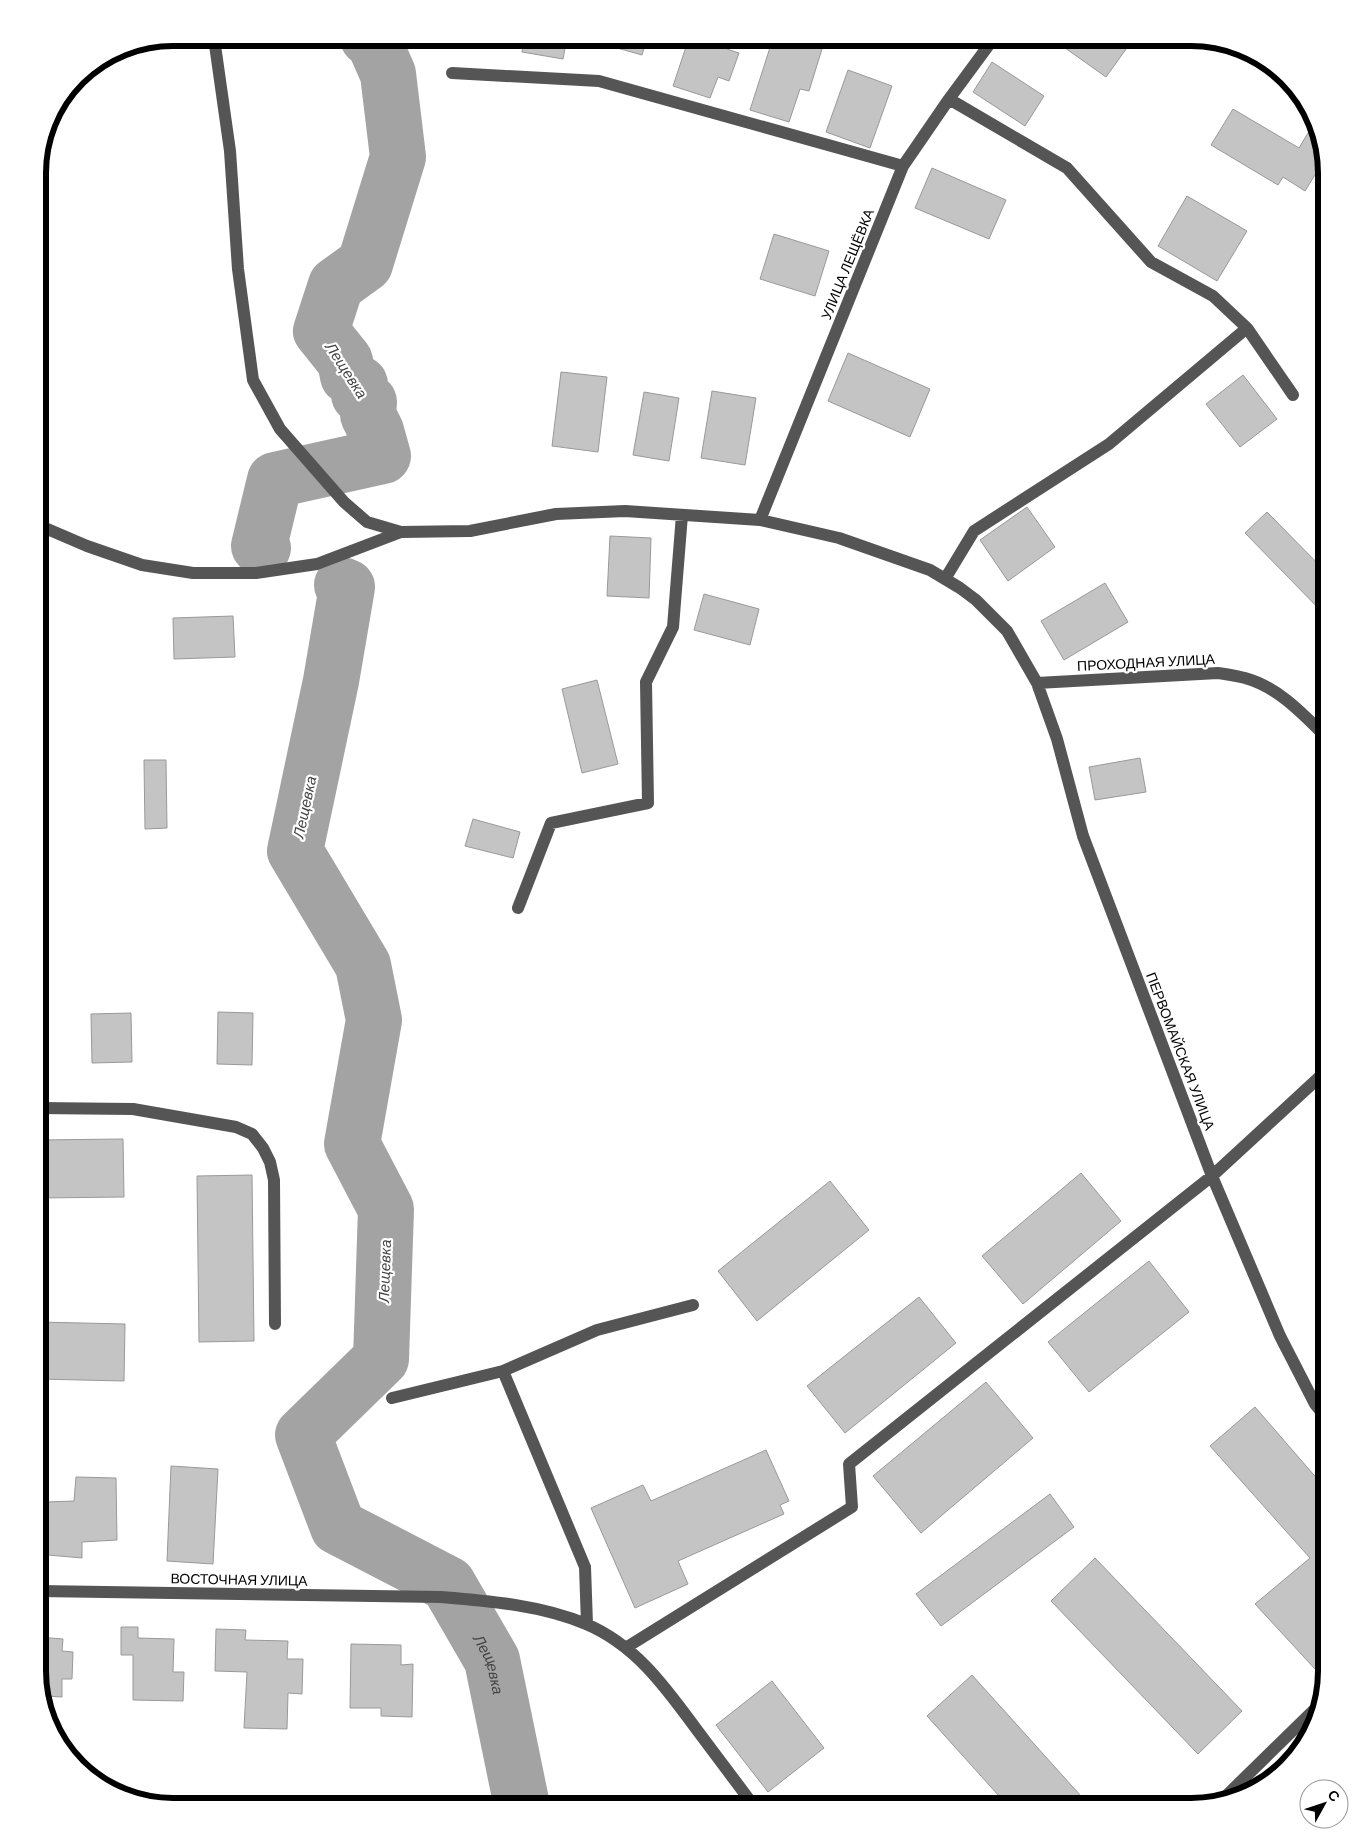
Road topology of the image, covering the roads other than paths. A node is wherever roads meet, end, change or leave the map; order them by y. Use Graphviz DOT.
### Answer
graph roads {
  1 [pos="215,46"];
  2 [pos="987,47"];
  3 [pos="452,73"];
  4 [pos="948,99"];
  5 [pos="903,166"];
  6 [pos="1247,328"];
  7 [pos="1293,395"];
  8 [pos="682,515"];
  9 [pos="760,520"];
  10 [pos="47,529"];
  11 [pos="402,532"];
  12 [pos="945,579"];
  13 [pos="1037,683"];
  14 [pos="1318,729"];
  15 [pos="518,908"];
  16 [pos="1318,1079"];
  17 [pos="46,1108"];
  18 [pos="1212,1176"];
  19 [pos="693,1305"];
  20 [pos="275,1324"];
  21 [pos="503,1371"];
  22 [pos="392,1398"];
  23 [pos="1318,1408"];
  24 [pos="46,1591"];
  25 [pos="587,1624"];
  26 [pos="627,1647"];
  27 [pos="1310,1714"];
  28 [pos="1233,1790"];
  29 [pos="748,1798"];
  1 -- 11 [label="street"];
  2 -- 4 [label="street, УЛИЦА ЛЕЩЁВКА"];
  3 -- 5 [label="street"];
  4 -- 5 [label="street, УЛИЦА ЛЕЩЁВКА"];
  4 -- 6 [label="street"];
  5 -- 9 [label="street, УЛИЦА ЛЕЩЁВКА"];
  6 -- 7 [label="street"];
  6 -- 12 [label="street"];
  8 -- 9 [label="street, ПЕРВОМАЙСКАЯ УЛИЦА"];
  8 -- 11 [label="street, ПЕРВОМАЙСКАЯ УЛИЦА"];
  8 -- 15 [label="street"];
  9 -- 12 [label="street, ПЕРВОМАЙСКАЯ УЛИЦА"];
  10 -- 11 [label="street"];
  12 -- 13 [label="street, ПЕРВОМАЙСКАЯ УЛИЦА"];
  13 -- 14 [label="street, ПРОХОДНАЯ УЛИЦА"];
  13 -- 18 [label="street, ПЕРВОМАЙСКАЯ УЛИЦА"];
  16 -- 18 [label="street"];
  17 -- 20 [label="street"];
  18 -- 23 [label="street, ПЕРВОМАЙСКАЯ УЛИЦА"];
  18 -- 26 [label="street"];
  19 -- 21 [label="street"];
  21 -- 22 [label="street"];
  21 -- 25 [label="street"];
  24 -- 25 [label="street, ВОСТОЧНАЯ УЛИЦА"];
  25 -- 26 [label="street"];
  26 -- 29 [label="street"];
  27 -- 28 [label="street"];
}
